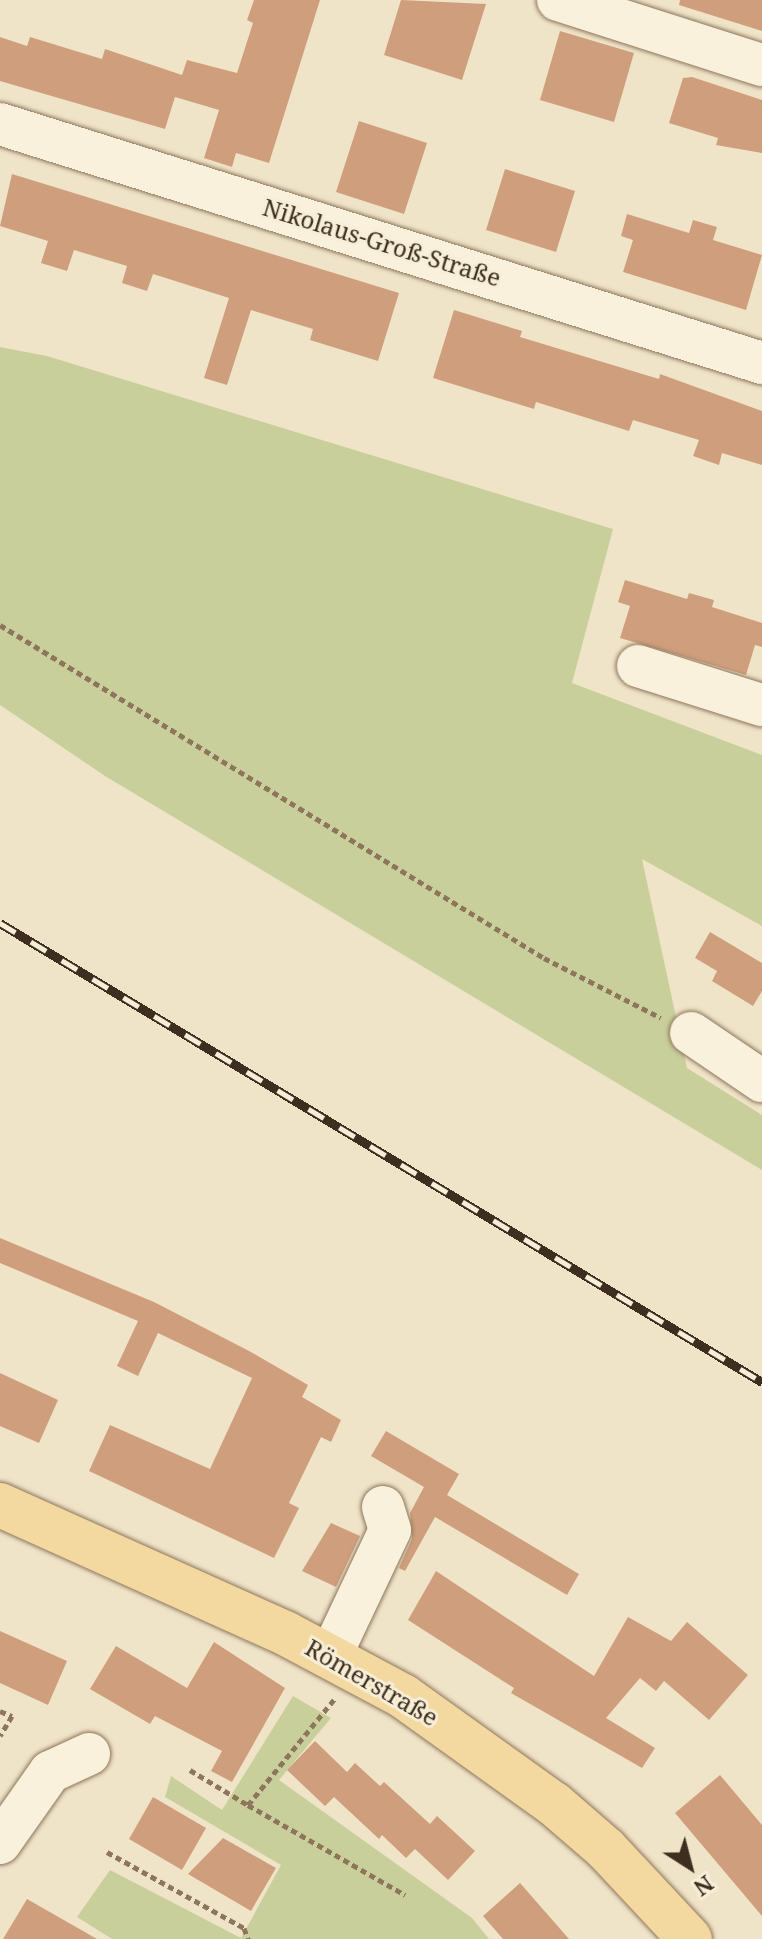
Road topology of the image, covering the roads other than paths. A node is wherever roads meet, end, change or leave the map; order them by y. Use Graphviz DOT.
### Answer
graph roads {
  1 [pos="558,0"];
  2 [pos="762,65"];
  3 [pos="0,124"];
  4 [pos="762,363"];
  5 [pos="638,666"];
  6 [pos="762,705"];
  7 [pos="691,1033"];
  8 [pos="762,1081"];
  9 [pos="0,1505"];
  10 [pos="383,1507"];
  11 [pos="343,1664"];
  12 [pos="89,1754"];
  13 [pos="0,1843"];
  14 [pos="690,1939"];
  1 -- 2 [label="street"];
  3 -- 4 [label="street, Nikolaus-Groß-Straße"];
  5 -- 6 [label="street"];
  7 -- 8 [label="street"];
  9 -- 11 [label="main road, Römerstraße"];
  10 -- 11 [label="street"];
  11 -- 14 [label="main road, Römerstraße"];
  12 -- 13 [label="street"];
}
